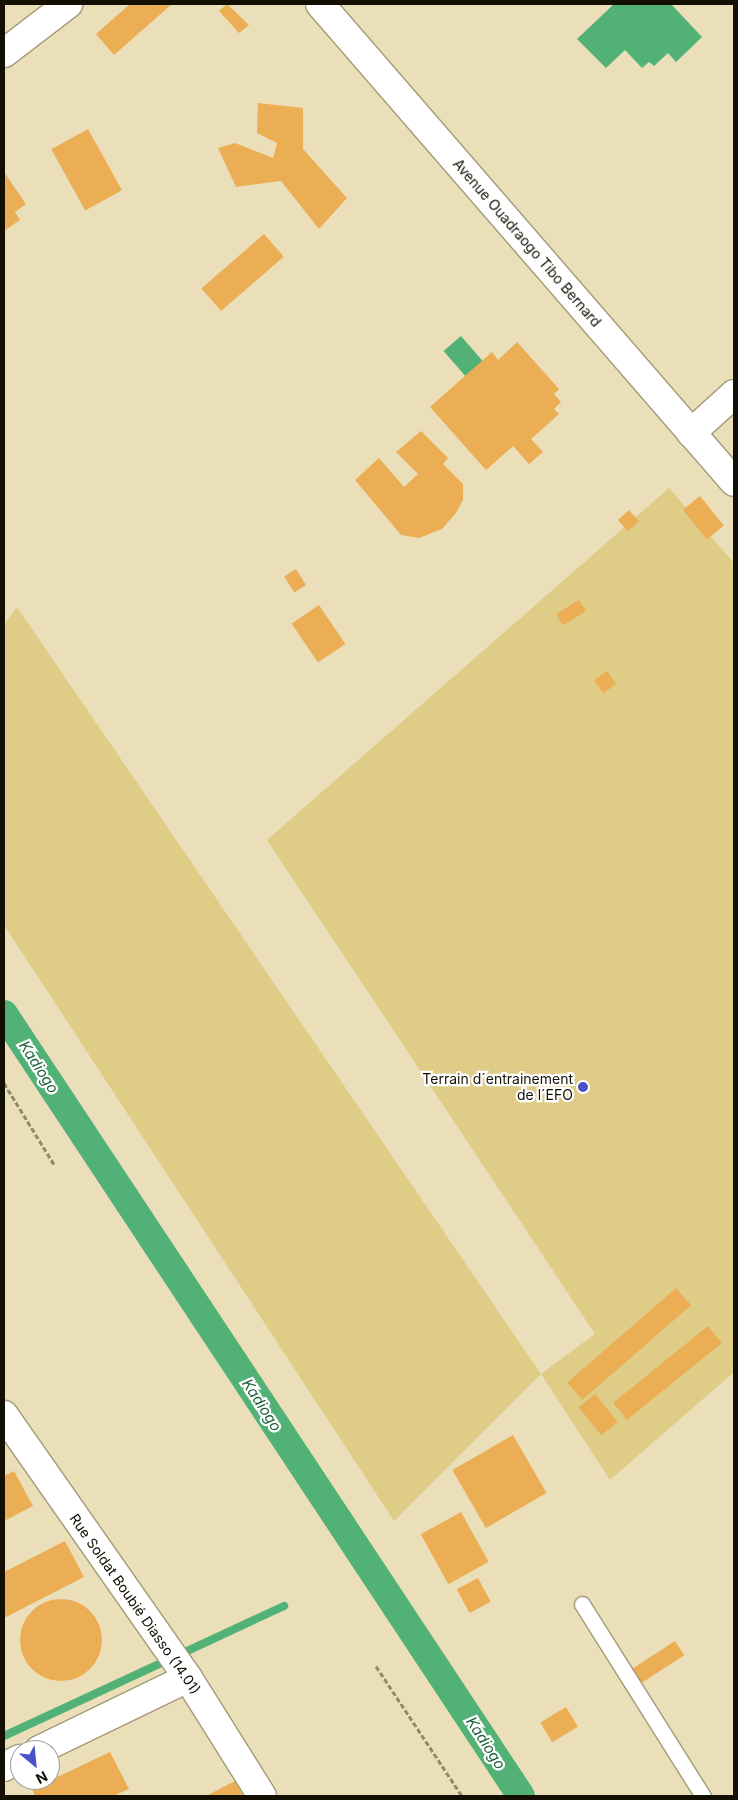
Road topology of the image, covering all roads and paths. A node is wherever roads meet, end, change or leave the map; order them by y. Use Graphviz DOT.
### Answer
graph roads {
  1 [pos="68,4"];
  2 [pos="320,4"];
  3 [pos="4,53"];
  4 [pos="734,394"];
  5 [pos="691,433"];
  6 [pos="734,482"];
  7 [pos="4,1084"];
  8 [pos="55,1166"];
  9 [pos="4,1415"];
  10 [pos="582,1604"];
  11 [pos="376,1666"];
  12 [pos="188,1678"];
  13 [pos="59,1740"];
  14 [pos="262,1796"];
  15 [pos="462,1796"];
  16 [pos="703,1796"];
  1 -- 3 [label="street"];
  2 -- 5 [label="street, Avenue Ouadraogo Tibo Bernard"];
  4 -- 5 [label="street"];
  5 -- 6 [label="street, Avenue Ouadraogo Tibo Bernard"];
  7 -- 8 [label="path"];
  9 -- 12 [label="street, Rue Soldat Boubié Diasso (14.01)"];
  10 -- 16 [label="lane"];
  11 -- 15 [label="path"];
  12 -- 13 [label="street"];
  12 -- 14 [label="street, Rue Soldat Boubié Diasso (14.01)"];
}
